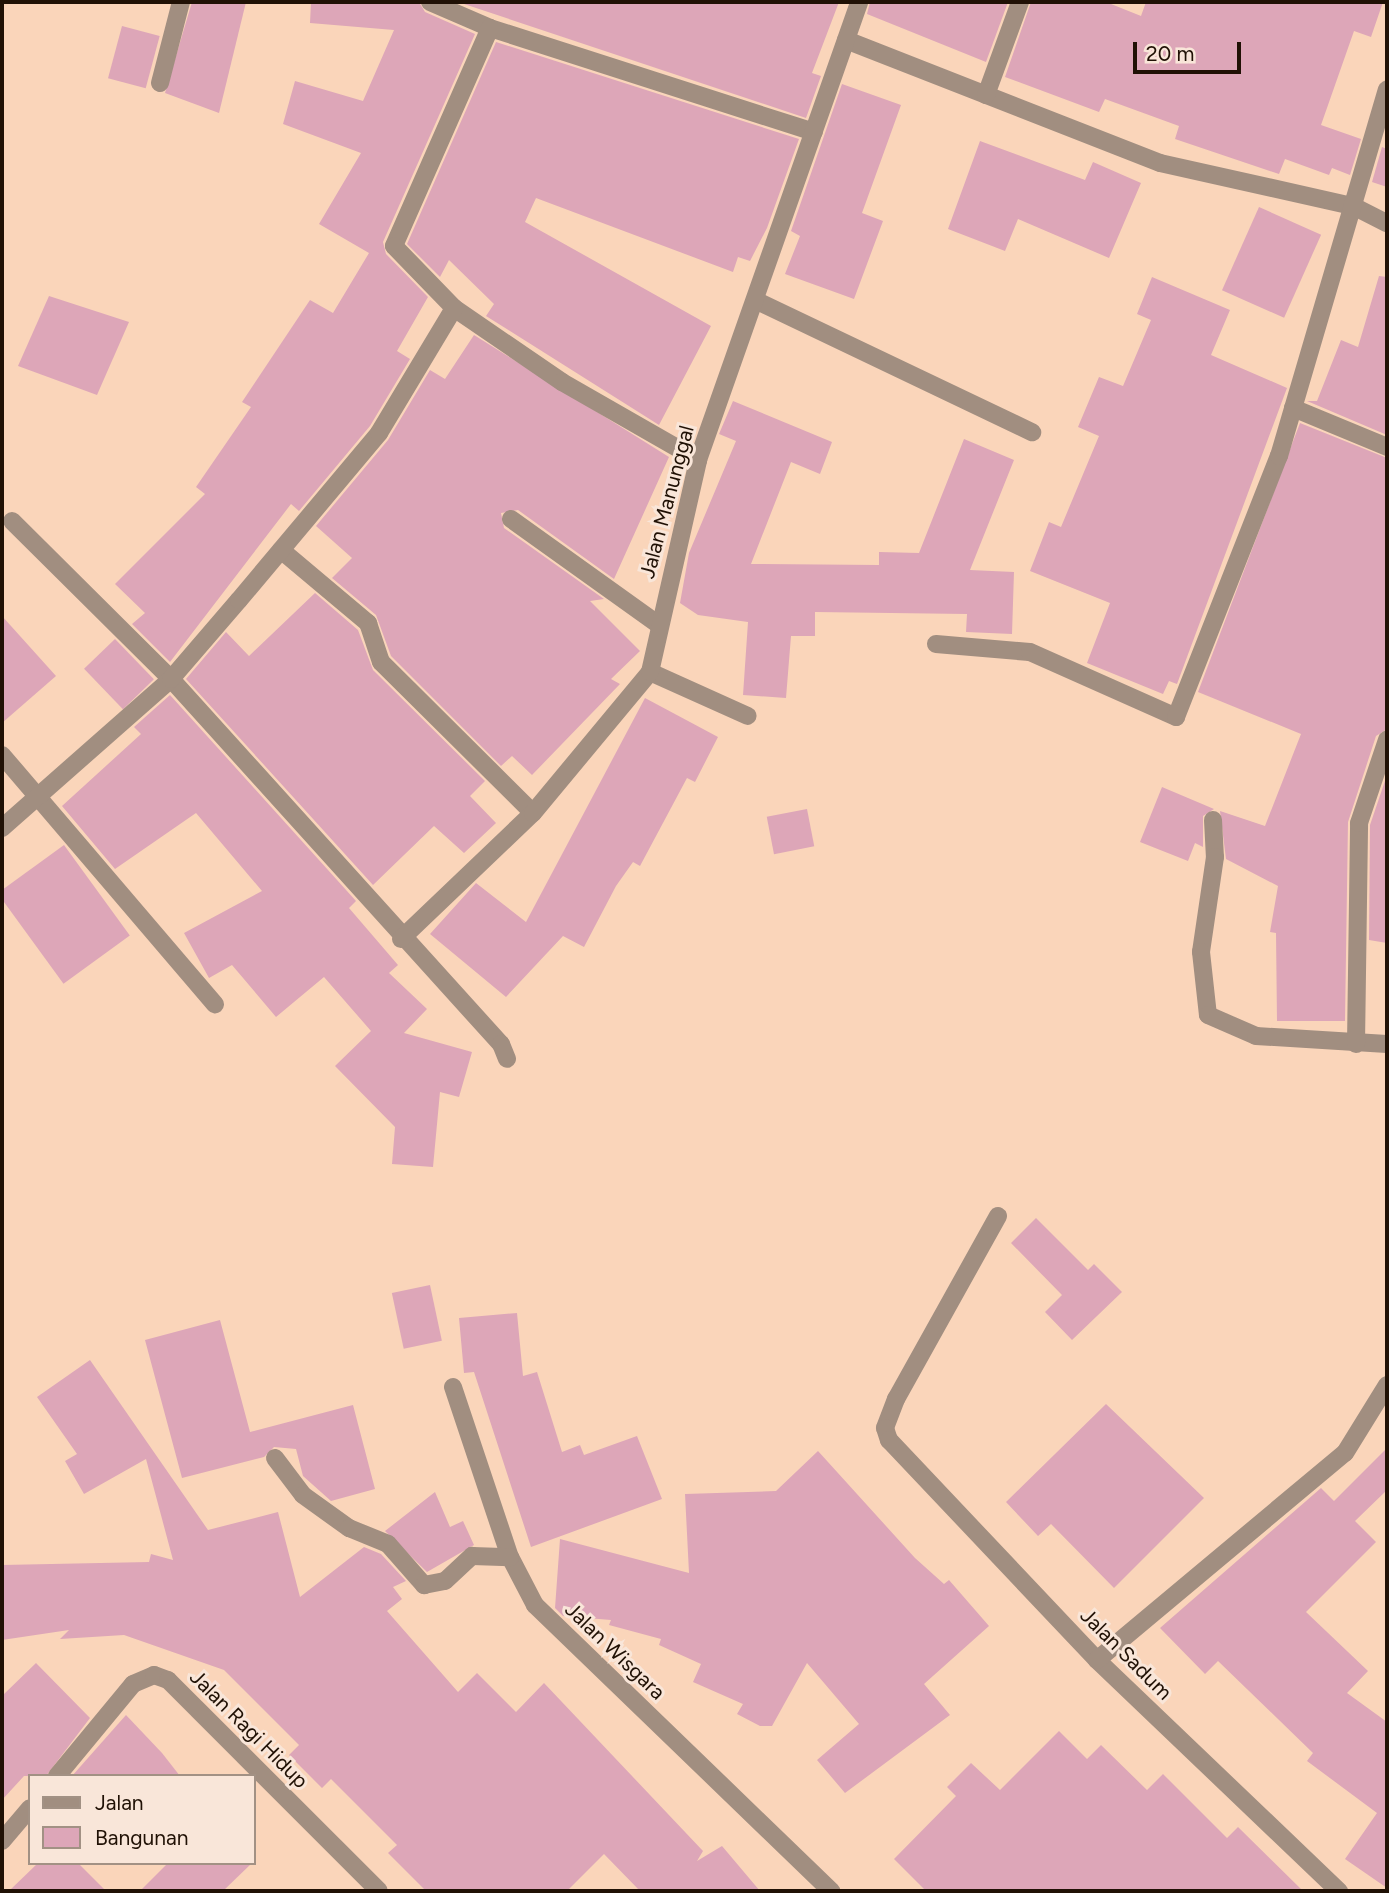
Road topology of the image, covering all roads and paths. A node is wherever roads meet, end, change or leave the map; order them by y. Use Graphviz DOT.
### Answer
graph roads {
  1 [pos="181,2"];
  2 [pos="430,2"];
  3 [pos="859,2"];
  4 [pos="1020,2"];
  5 [pos="490,27"];
  6 [pos="846,40"];
  7 [pos="160,83"];
  8 [pos="1387,90"];
  9 [pos="986,95"];
  10 [pos="814,132"];
  11 [pos="1353,206"];
  12 [pos="1387,223"];
  13 [pos="757,301"];
  14 [pos="454,308"];
  15 [pos="1293,408"];
  16 [pos="1032,432"];
  17 [pos="1387,447"];
  18 [pos="698,460"];
  19 [pos="511,519"];
  20 [pos="12,521"];
  21 [pos="281,550"];
  22 [pos="659,625"];
  23 [pos="936,645"];
  24 [pos="650,672"];
  25 [pos="171,679"];
  26 [pos="748,716"];
  27 [pos="1387,740"];
  28 [pos="2,755"];
  29 [pos="36,794"];
  30 [pos="533,813"];
  31 [pos="1213,820"];
  32 [pos="2,828"];
  33 [pos="401,939"];
  34 [pos="215,1004"];
  35 [pos="1356,1044"];
  36 [pos="1387,1044"];
  37 [pos="507,1059"];
  38 [pos="998,1216"];
  39 [pos="1387,1385"];
  40 [pos="453,1387"];
  41 [pos="275,1458"];
  42 [pos="510,1557"];
  43 [pos="1097,1660"];
  44 [pos="59,1774"];
  45 [pos="28,1810"];
  46 [pos="2,1841"];
  47 [pos="379,1891"];
  48 [pos="831,1891"];
  49 [pos="1339,1891"];
  1 -- 7 [label="street"];
  2 -- 5 [label="street"];
  3 -- 6 [label="street, Jalan Manunggal"];
  4 -- 9 [label="street"];
  5 -- 10 [label="street"];
  5 -- 14 [label="street"];
  6 -- 9 [label="street"];
  6 -- 10 [label="street, Jalan Manunggal"];
  8 -- 11 [label="street"];
  9 -- 11 [label="street"];
  10 -- 13 [label="street, Jalan Manunggal"];
  11 -- 12 [label="street"];
  11 -- 15 [label="street"];
  13 -- 16 [label="street"];
  13 -- 18 [label="street, Jalan Manunggal"];
  14 -- 18 [label="street"];
  14 -- 21 [label="street"];
  15 -- 17 [label="street"];
  15 -- 23 [label="street"];
  18 -- 22 [label="street, Jalan Manunggal"];
  19 -- 22 [label="street"];
  20 -- 25 [label="street"];
  21 -- 25 [label="street"];
  21 -- 30 [label="street"];
  22 -- 24 [label="street, Jalan Manunggal"];
  24 -- 26 [label="street"];
  24 -- 30 [label="street, Jalan Manunggal"];
  25 -- 29 [label="street"];
  25 -- 33 [label="street"];
  27 -- 35 [label="street"];
  28 -- 29 [label="street"];
  29 -- 32 [label="street"];
  29 -- 34 [label="street"];
  30 -- 33 [label="street, Jalan Manunggal"];
  31 -- 35 [label="street"];
  33 -- 37 [label="street"];
  35 -- 36 [label="street"];
  38 -- 43 [label="street, Jalan Sadum"];
  39 -- 43 [label="street"];
  40 -- 42 [label="street, Jalan Wisgara"];
  41 -- 42 [label="street"];
  42 -- 48 [label="street, Jalan Wisgara"];
  43 -- 49 [label="street, Jalan Sadum"];
  44 -- 47 [label="street, Jalan Ragi Hidup"];
  45 -- 46 [label="street"];
}
